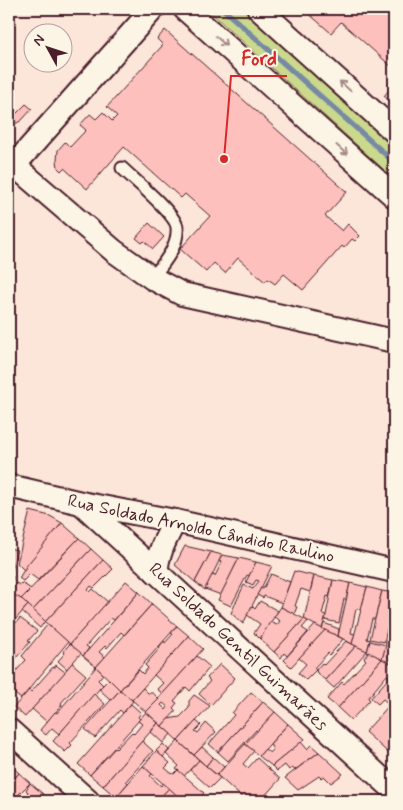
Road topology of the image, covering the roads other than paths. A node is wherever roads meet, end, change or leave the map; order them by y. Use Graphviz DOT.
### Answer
graph roads {
  1 [pos="153,9"];
  2 [pos="185,9"];
  3 [pos="259,9"];
  4 [pos="394,131"];
  5 [pos="10,166"];
  6 [pos="122,168"];
  7 [pos="394,196"];
  8 [pos="152,278"];
  9 [pos="394,341"];
  10 [pos="9,486"];
  11 [pos="81,503"];
  12 [pos="175,521"];
  13 [pos="394,571"];
  14 [pos="156,572"];
  15 [pos="9,730"];
  16 [pos="394,790"];
  17 [pos="88,801"];
  1 -- 5 [label="street"];
  2 -- 7 [label="street, one-way"];
  4 -- 3 [label="street, one-way"];
  5 -- 8 [label="street"];
  6 -- 8 [label="lane"];
  8 -- 9 [label="street"];
  10 -- 11 [label="street, Rua Soldado Arnoldo Cândido Raulino"];
  11 -- 12 [label="street, Rua Soldado Arnoldo Cândido Raulino"];
  11 -- 14 [label="street, Rua Soldado Gentil Guimarães"];
  12 -- 13 [label="street, Rua Soldado Arnoldo Cândido Raulino"];
  12 -- 14 [label="street"];
  14 -- 16 [label="street, Rua Soldado Gentil Guimarães"];
  15 -- 17 [label="street"];
}
